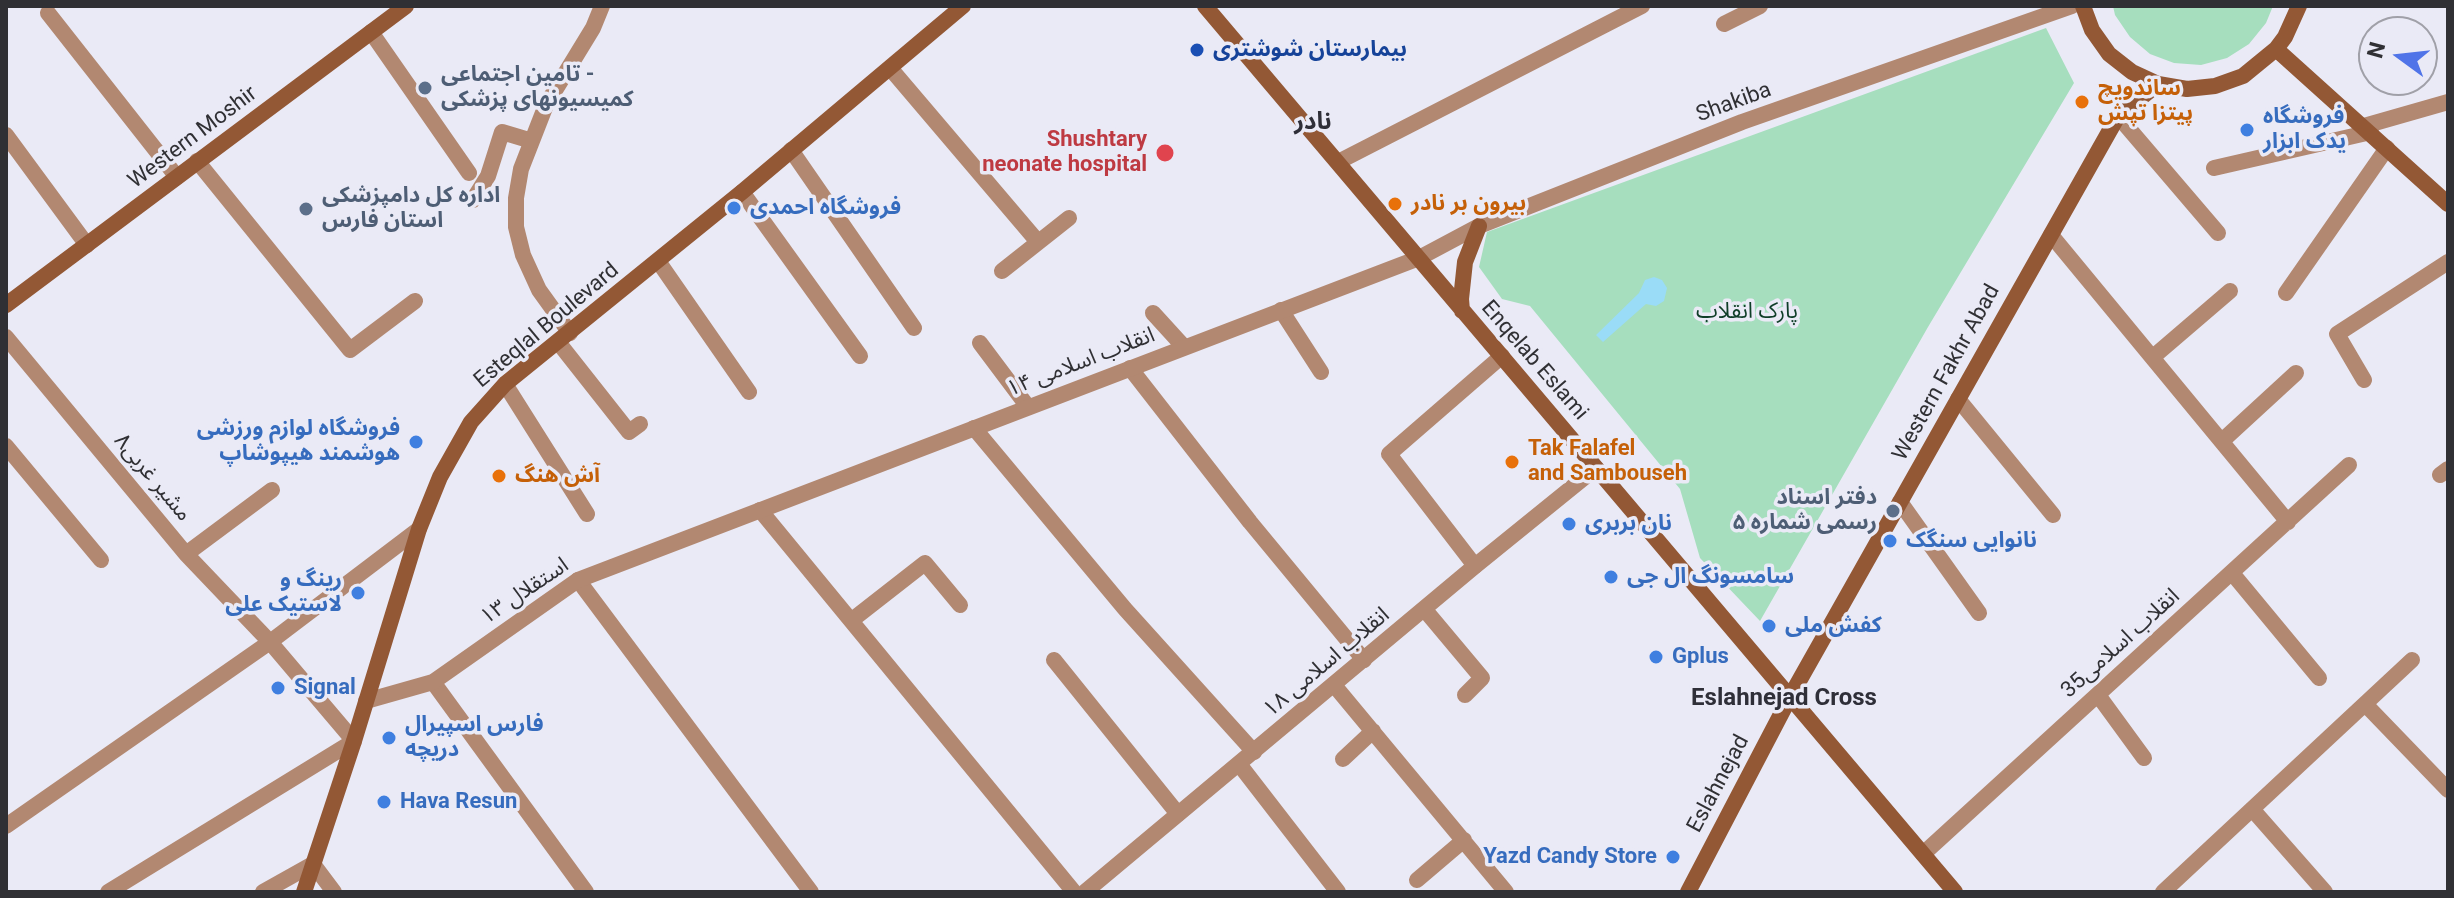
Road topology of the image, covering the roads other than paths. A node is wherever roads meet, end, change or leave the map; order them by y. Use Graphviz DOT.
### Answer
graph roads {
  1 [pos="406,6"];
  2 [pos="602,6"];
  3 [pos="963,6"];
  4 [pos="1205,6"];
  5 [pos="1642,6"];
  6 [pos="2072,6"];
  7 [pos="2083,6"];
  8 [pos="2299,6"];
  9 [pos="1757,7"];
  10 [pos="48,13"];
  11 [pos="1724,24"];
  12 [pos="371,32"];
  13 [pos="2276,49"];
  14 [pos="890,68"];
  15 [pos="2158,84"];
  16 [pos="2448,102"];
  17 [pos="2118,116"];
  18 [pos="2367,129"];
  19 [pos="6,135"];
  20 [pos="532,141"];
  21 [pos="2387,148"];
  22 [pos="791,150"];
  23 [pos="197,161"];
  24 [pos="1338,162"];
  25 [pos="2214,168"];
  26 [pos="469,173"];
  27 [pos="177,177"];
  28 [pos="742,192"];
  29 [pos="473,200"];
  30 [pos="2448,204"];
  31 [pos="1069,218"];
  32 [pos="1479,226"];
  33 [pos="2218,233"];
  34 [pos="2051,235"];
  35 [pos="1038,242"];
  36 [pos="87,245"];
  37 [pos="1419,258"];
  38 [pos="658,261"];
  39 [pos="2448,262"];
  40 [pos="1002,271"];
  41 [pos="2230,291"];
  42 [pos="2286,293"];
  43 [pos="415,301"];
  44 [pos="6,305"];
  45 [pos="1281,310"];
  46 [pos="1462,311"];
  47 [pos="1153,313"];
  48 [pos="914,328"];
  49 [pos="6,337"];
  50 [pos="564,338"];
  51 [pos="980,343"];
  52 [pos="1184,347"];
  53 [pos="860,356"];
  54 [pos="1502,356"];
  55 [pos="2153,357"];
  56 [pos="1130,368"];
  57 [pos="1321,372"];
  58 [pos="2296,373"];
  59 [pos="2364,380"];
  60 [pos="505,384"];
  61 [pos="749,392"];
  62 [pos="1958,399"];
  63 [pos="1028,407"];
  64 [pos="640,424"];
  65 [pos="974,428"];
  66 [pos="2222,441"];
  67 [pos="6,446"];
  68 [pos="2349,465"];
  69 [pos="1596,468"];
  70 [pos="272,490"];
  71 [pos="1900,502"];
  72 [pos="760,510"];
  73 [pos="587,514"];
  74 [pos="2053,515"];
  75 [pos="2288,522"];
  76 [pos="419,529"];
  77 [pos="186,554"];
  78 [pos="101,560"];
  79 [pos="1475,566"];
  80 [pos="2232,573"];
  81 [pos="578,580"];
  82 [pos="960,605"];
  83 [pos="1425,610"];
  84 [pos="1979,613"];
  85 [pos="852,620"];
  86 [pos="270,642"];
  87 [pos="1054,660"];
  88 [pos="1364,660"];
  89 [pos="2412,660"];
  90 [pos="2319,678"];
  91 [pos="433,682"];
  92 [pos="1334,685"];
  93 [pos="1465,695"];
  94 [pos="2098,695"];
  95 [pos="1790,697"];
  96 [pos="366,701"];
  97 [pos="2365,704"];
  98 [pos="1373,731"];
  99 [pos="354,741"];
  100 [pos="1254,752"];
  101 [pos="2144,758"];
  102 [pos="1343,759"];
  103 [pos="1239,764"];
  104 [pos="2448,790"];
  105 [pos="2252,809"];
  106 [pos="1178,814"];
  107 [pos="6,826"];
  108 [pos="1464,840"];
  109 [pos="1923,854"];
  110 [pos="313,864"];
  111 [pos="1417,880"];
  112 [pos="1091,890"];
  113 [pos="108,892"];
  114 [pos="263,892"];
  115 [pos="304,892"];
  116 [pos="334,892"];
  117 [pos="586,892"];
  118 [pos="811,892"];
  119 [pos="1074,892"];
  120 [pos="1338,892"];
  121 [pos="1506,892"];
  122 [pos="1688,892"];
  123 [pos="1955,892"];
  124 [pos="2163,892"];
  125 [pos="2325,892"];
  1 -- 12 [label="main road, Western Moshir"];
  2 -- 20 [label="street"];
  3 -- 14 [label="main road, Esteqlal Boulevard"];
  4 -- 24 [label="main road, Enqelab Eslami"];
  5 -- 24 [label="street"];
  6 -- 32 [label="street, Shakiba"];
  7 -- 15 [label="main road"];
  8 -- 13 [label="main road"];
  9 -- 11 [label="street"];
  10 -- 27 [label="street"];
  12 -- 23 [label="main road, Western Moshir"];
  12 -- 26 [label="street"];
  13 -- 15 [label="main road"];
  13 -- 18 [label="main road"];
  14 -- 22 [label="main road, Esteqlal Boulevard"];
  14 -- 35 [label="street"];
  15 -- 17 [label="main road, Western Fakhr Abad"];
  16 -- 18 [label="street"];
  17 -- 33 [label="street"];
  17 -- 34 [label="main road, Western Fakhr Abad"];
  18 -- 21 [label="main road"];
  18 -- 25 [label="street"];
  19 -- 36 [label="street"];
  20 -- 29 [label="street"];
  20 -- 50 [label="street"];
  21 -- 30 [label="main road"];
  21 -- 42 [label="street"];
  22 -- 28 [label="main road, Esteqlal Boulevard"];
  22 -- 48 [label="street"];
  23 -- 27 [label="main road, Western Moshir"];
  23 -- 43 [label="street"];
  24 -- 37 [label="main road, Enqelab Eslami"];
  27 -- 36 [label="main road, Western Moshir"];
  28 -- 38 [label="main road, Esteqlal Boulevard"];
  28 -- 53 [label="street"];
  31 -- 35 [label="street"];
  32 -- 37 [label="street, Shakiba"];
  32 -- 46 [label="main road"];
  34 -- 55 [label="street"];
  34 -- 62 [label="main road, Western Fakhr Abad"];
  35 -- 40 [label="street"];
  36 -- 44 [label="main road, Western Moshir"];
  37 -- 45 [label="street, ۱۴ انقلاب اسلامی"];
  37 -- 46 [label="main road, Enqelab Eslami"];
  38 -- 50 [label="main road, Esteqlal Boulevard"];
  38 -- 61 [label="street"];
  39 -- 59 [label="street"];
  41 -- 55 [label="street"];
  45 -- 52 [label="street, ۱۴ انقلاب اسلامی"];
  45 -- 57 [label="street"];
  46 -- 54 [label="main road, Enqelab Eslami"];
  47 -- 52 [label="street"];
  49 -- 77 [label="street, مشیر غربی۸"];
  50 -- 60 [label="main road, Esteqlal Boulevard"];
  50 -- 64 [label="street"];
  51 -- 63 [label="street"];
  52 -- 56 [label="street, ۱۴ انقلاب اسلامی"];
  54 -- 69 [label="main road, Enqelab Eslami"];
  54 -- 79 [label="street"];
  55 -- 66 [label="street"];
  56 -- 63 [label="street, ۱۴ انقلاب اسلامی"];
  56 -- 88 [label="street"];
  58 -- 66 [label="street"];
  60 -- 73 [label="street"];
  60 -- 76 [label="main road, Esteqlal Boulevard"];
  62 -- 71 [label="main road, Western Fakhr Abad"];
  62 -- 74 [label="street"];
  63 -- 65 [label="street, ۱۴ انقلاب اسلامی"];
  65 -- 72 [label="street, ۱۴ انقلاب اسلامی"];
  65 -- 100 [label="street"];
  66 -- 75 [label="street"];
  67 -- 78 [label="street"];
  68 -- 75 [label="street, 35انقلاب اسلامی"];
  69 -- 79 [label="street, ۱۸ انقلاب اسلامی"];
  69 -- 95 [label="main road, Enqelab Eslami"];
  70 -- 77 [label="street"];
  71 -- 84 [label="street"];
  71 -- 95 [label="main road, Western Fakhr Abad"];
  72 -- 81 [label="street, ۱۳ استقلال"];
  72 -- 85 [label="street"];
  75 -- 80 [label="street, 35انقلاب اسلامی"];
  76 -- 86 [label="street"];
  76 -- 96 [label="main road, Esteqlal Boulevard"];
  77 -- 86 [label="street, مشیر غربی۸"];
  79 -- 83 [label="street, ۱۸ انقلاب اسلامی"];
  80 -- 90 [label="street"];
  80 -- 94 [label="street, 35انقلاب اسلامی"];
  81 -- 91 [label="street, ۱۳ استقلال"];
  81 -- 118 [label="street"];
  82 -- 85 [label="street"];
  83 -- 88 [label="street, ۱۸ انقلاب اسلامی"];
  83 -- 93 [label="street"];
  85 -- 119 [label="street"];
  86 -- 99 [label="street, مشیر غربی۸"];
  86 -- 107 [label="street"];
  87 -- 106 [label="street"];
  88 -- 92 [label="street, ۱۸ انقلاب اسلامی"];
  89 -- 97 [label="street"];
  91 -- 96 [label="street, ۱۳ استقلال"];
  91 -- 117 [label="street"];
  92 -- 98 [label="street"];
  92 -- 100 [label="street, ۱۸ انقلاب اسلامی"];
  94 -- 101 [label="street"];
  94 -- 109 [label="street, 35انقلاب اسلامی"];
  95 -- 109 [label="main road, Enqelab Eslami"];
  95 -- 122 [label="main road, Eslahnejad"];
  96 -- 99 [label="main road, Esteqlal Boulevard"];
  97 -- 104 [label="street"];
  97 -- 105 [label="street"];
  98 -- 102 [label="street"];
  98 -- 108 [label="street"];
  99 -- 110 [label="main road, Esteqlal Boulevard"];
  99 -- 113 [label="street"];
  100 -- 103 [label="street, ۱۸ انقلاب اسلامی"];
  103 -- 106 [label="street, ۱۸ انقلاب اسلامی"];
  103 -- 120 [label="street"];
  105 -- 124 [label="street"];
  105 -- 125 [label="street"];
  106 -- 112 [label="street, ۱۸ انقلاب اسلامی"];
  108 -- 111 [label="street"];
  108 -- 121 [label="street"];
  109 -- 123 [label="main road, Enqelab Eslami"];
  110 -- 114 [label="street"];
  110 -- 115 [label="main road, Esteqlal Boulevard"];
  110 -- 116 [label="street"];
}
